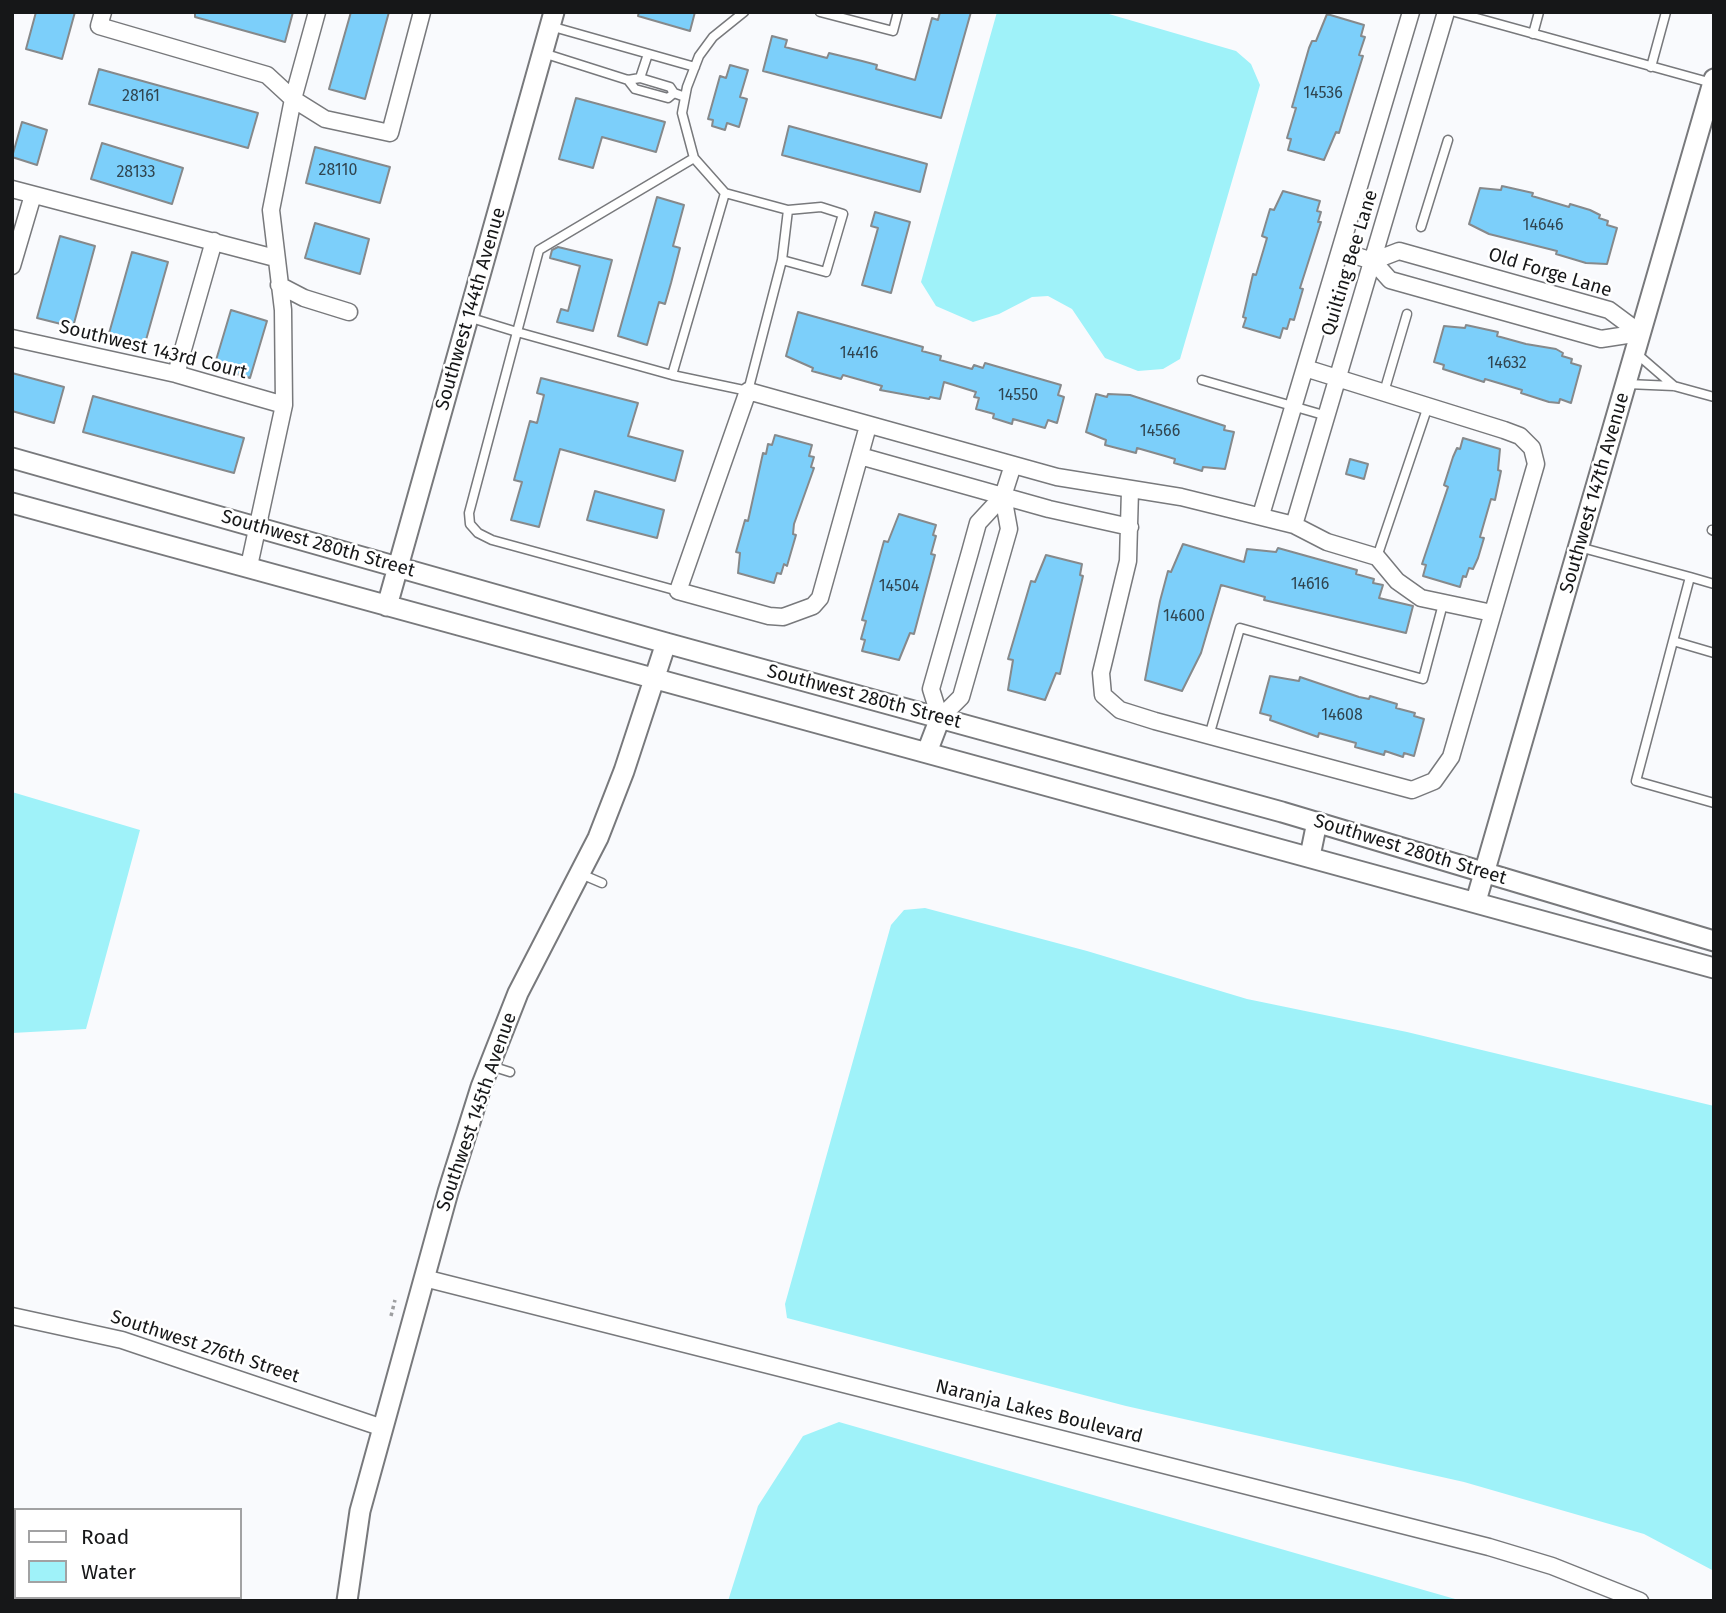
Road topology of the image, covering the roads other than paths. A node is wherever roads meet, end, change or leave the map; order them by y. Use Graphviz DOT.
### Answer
graph roads {
  1 [pos="103,12"];
  2 [pos="317,12"];
  3 [pos="422,12"];
  4 [pos="820,12"];
  5 [pos="898,12"];
  6 [pos="1411,12"];
  7 [pos="1446,12"];
  8 [pos="1455,12"];
  9 [pos="1539,12"];
  10 [pos="1667,12"];
  11 [pos="741,13"];
  12 [pos="552,19"];
  13 [pos="1533,34"];
  14 [pos="543,53"];
  15 [pos="648,54"];
  16 [pos="695,67"];
  17 [pos="1651,67"];
  18 [pos="640,78"];
  19 [pos="628,79"];
  20 [pos="1713,82"];
  21 [pos="674,93"];
  22 [pos="685,96"];
  23 [pos="293,99"];
  24 [pos="1448,140"];
  25 [pos="694,158"];
  26 [pos="12,189"];
  27 [pos="725,193"];
  28 [pos="33,195"];
  29 [pos="788,210"];
  30 [pos="1422,227"];
  31 [pos="214,242"];
  32 [pos="1340,250"];
  33 [pos="275,258"];
  34 [pos="782,260"];
  35 [pos="1373,261"];
  36 [pos="12,266"];
  37 [pos="279,285"];
  38 [pos="349,312"];
  39 [pos="1408,314"];
  40 [pos="468,317"];
  41 [pos="517,332"];
  42 [pos="12,338"];
  43 [pos="1638,343"];
  44 [pos="1305,368"];
  45 [pos="176,374"];
  46 [pos="672,375"];
  47 [pos="1338,378"];
  48 [pos="1202,380"];
  49 [pos="1627,384"];
  50 [pos="1674,386"];
  51 [pos="748,391"];
  52 [pos="1384,392"];
  53 [pos="1714,397"];
  54 [pos="284,405"];
  55 [pos="1294,406"];
  56 [pos="1428,406"];
  57 [pos="1327,416"];
  58 [pos="868,426"];
  59 [pos="860,456"];
  60 [pos="12,458"];
  61 [pos="1013,465"];
  62 [pos="1130,490"];
  63 [pos="1003,496"];
  64 [pos="12,503"];
  65 [pos="1261,515"];
  66 [pos="1294,525"];
  67 [pos="258,527"];
  68 [pos="1130,527"];
  69 [pos="1579,547"];
  70 [pos="1377,557"];
  71 [pos="249,566"];
  72 [pos="398,568"];
  73 [pos="1690,577"];
  74 [pos="1714,584"];
  75 [pos="678,591"];
  76 [pos="1443,604"];
  77 [pos="387,606"];
  78 [pos="1492,613"];
  79 [pos="1673,641"];
  80 [pos="666,643"];
  81 [pos="1714,653"];
  82 [pos="653,678"];
  83 [pos="940,718"];
  84 [pos="1209,736"];
  85 [pos="928,752"];
  86 [pos="1714,803"];
  87 [pos="1317,822"];
  88 [pos="1310,856"];
  89 [pos="1484,873"];
  90 [pos="581,874"];
  91 [pos="602,883"];
  92 [pos="1476,901"];
  93 [pos="1714,941"];
  94 [pos="1714,968"];
  95 [pos="489,1065"];
  96 [pos="510,1072"];
  97 [pos="424,1279"];
  98 [pos="12,1315"];
  99 [pos="383,1428"];
  100 [pos="347,1601"];
  101 [pos="1640,1601"];
  1 -- 23 [label="street"];
  2 -- 23 [label="street"];
  3 -- 23 [label="street"];
  4 -- 5 [label="lane"];
  6 -- 32 [label="street, Quilting Bee Lane"];
  7 -- 35 [label="street, Quilting Bee Lane"];
  8 -- 13 [label="lane"];
  9 -- 13 [label="lane"];
  10 -- 17 [label="lane"];
  11 -- 16 [label="lane"];
  12 -- 14 [label="street, Southwest 144th Avenue"];
  12 -- 15 [label="lane"];
  13 -- 17 [label="lane"];
  14 -- 19 [label="lane"];
  14 -- 40 [label="street, Southwest 144th Avenue"];
  15 -- 16 [label="lane"];
  15 -- 18 [label="lane"];
  16 -- 22 [label="lane"];
  17 -- 20 [label="lane"];
  18 -- 19 [label="lane"];
  18 -- 21 [label="lane"];
  19 -- 21 [label="lane"];
  20 -- 43 [label="street, Southwest 147th Avenue"];
  21 -- 22 [label="lane"];
  22 -- 25 [label="lane"];
  23 -- 33 [label="street"];
  24 -- 30 [label="lane"];
  25 -- 27 [label="lane"];
  25 -- 41 [label="lane"];
  26 -- 28 [label="street"];
  27 -- 29 [label="lane"];
  27 -- 46 [label="lane"];
  28 -- 31 [label="street"];
  28 -- 36 [label="street"];
  29 -- 34 [label="lane"];
  29 -- 34 [label="lane"];
  31 -- 33 [label="street"];
  31 -- 45 [label="street"];
  32 -- 35 [label="street"];
  32 -- 44 [label="street, Quilting Bee Lane"];
  33 -- 37 [label="street"];
  34 -- 51 [label="lane"];
  35 -- 43 [label="street"];
  35 -- 43 [label="street, Old Forge Lane"];
  35 -- 47 [label="street, Quilting Bee Lane"];
  37 -- 38 [label="street"];
  37 -- 54 [label="street"];
  39 -- 52 [label="lane"];
  40 -- 41 [label="lane"];
  40 -- 72 [label="street, Southwest 144th Avenue"];
  41 -- 46 [label="lane"];
  41 -- 75 [label="lane"];
  42 -- 45 [label="street, Southwest 143rd Court"];
  43 -- 49 [label="street, Southwest 147th Avenue"];
  43 -- 50 [label="lane"];
  44 -- 47 [label="street"];
  44 -- 55 [label="street, Quilting Bee Lane"];
  45 -- 54 [label="street, Southwest 143rd Court"];
  46 -- 51 [label="lane"];
  47 -- 52 [label="street"];
  47 -- 57 [label="street, Quilting Bee Lane"];
  48 -- 55 [label="lane"];
  49 -- 50 [label="lane"];
  49 -- 69 [label="street, Southwest 147th Avenue"];
  50 -- 53 [label="lane"];
  51 -- 58 [label="street"];
  51 -- 75 [label="street"];
  52 -- 56 [label="street"];
  54 -- 67 [label="street"];
  55 -- 57 [label="lane"];
  55 -- 65 [label="street, Quilting Bee Lane"];
  56 -- 70 [label="lane"];
  56 -- 78 [label="street"];
  57 -- 66 [label="street, Quilting Bee Lane"];
  58 -- 59 [label="street"];
  58 -- 61 [label="street"];
  59 -- 63 [label="street"];
  59 -- 75 [label="street"];
  60 -- 67 [label="street, Southwest 280th Street"];
  61 -- 62 [label="street"];
  61 -- 63 [label="street"];
  62 -- 65 [label="street"];
  62 -- 68 [label="street"];
  63 -- 68 [label="street"];
  63 -- 83 [label="street"];
  63 -- 83 [label="street"];
  64 -- 71 [label="street, Southwest 280th Street"];
  65 -- 66 [label="street"];
  66 -- 70 [label="street"];
  67 -- 71 [label="street"];
  67 -- 72 [label="street, Southwest 280th Street"];
  68 -- 84 [label="street"];
  69 -- 73 [label="lane"];
  69 -- 89 [label="street, Southwest 147th Avenue"];
  70 -- 76 [label="street"];
  71 -- 77 [label="street, Southwest 280th Street"];
  72 -- 77 [label="street, Southwest 144th Avenue"];
  72 -- 80 [label="street, Southwest 280th Street"];
  73 -- 74 [label="lane"];
  73 -- 79 [label="lane"];
  76 -- 78 [label="street"];
  76 -- 84 [label="lane"];
  77 -- 82 [label="street, Southwest 280th Street"];
  78 -- 84 [label="street"];
  79 -- 81 [label="lane"];
  79 -- 86 [label="lane"];
  80 -- 82 [label="street, Southwest 145th Avenue"];
  80 -- 83 [label="street, Southwest 280th Street"];
  82 -- 85 [label="street, Southwest 280th Street"];
  82 -- 90 [label="street, Southwest 145th Avenue"];
  83 -- 85 [label="street"];
  83 -- 87 [label="street, Southwest 280th Street"];
  85 -- 88 [label="street, Southwest 280th Street"];
  87 -- 88 [label="street"];
  87 -- 89 [label="street, Southwest 280th Street"];
  88 -- 92 [label="street, Southwest 280th Street"];
  89 -- 92 [label="street, Southwest 147th Avenue"];
  89 -- 93 [label="street, Southwest 280th Street"];
  90 -- 91 [label="lane"];
  90 -- 95 [label="street, Southwest 145th Avenue"];
  92 -- 94 [label="street, Southwest 280th Street"];
  95 -- 96 [label="lane"];
  95 -- 97 [label="street, Southwest 145th Avenue"];
  97 -- 99 [label="street, Southwest 145th Avenue"];
  97 -- 101 [label="street, Naranja Lakes Boulevard"];
  98 -- 99 [label="street, Southwest 276th Street"];
  99 -- 100 [label="street, Southwest 145th Avenue"];
}
